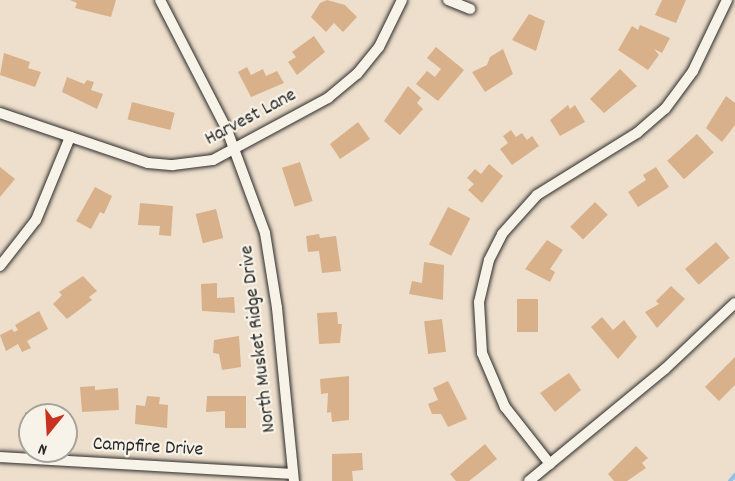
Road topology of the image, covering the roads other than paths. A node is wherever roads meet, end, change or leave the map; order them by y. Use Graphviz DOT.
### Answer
graph roads {
  1 [pos="159,0"];
  2 [pos="402,0"];
  3 [pos="448,0"];
  4 [pos="727,0"];
  5 [pos="470,9"];
  6 [pos="0,113"];
  7 [pos="70,137"];
  8 [pos="236,150"];
  9 [pos="0,266"];
  10 [pos="735,303"];
  11 [pos="0,457"];
  12 [pos="550,464"];
  13 [pos="293,477"];
  14 [pos="529,481"];
  1 -- 8 [label="street, North Musket Ridge Drive"];
  2 -- 8 [label="street, Harvest Lane"];
  3 -- 5 [label="street"];
  4 -- 12 [label="street"];
  6 -- 7 [label="street, Harvest Lane"];
  7 -- 8 [label="street, Harvest Lane"];
  7 -- 9 [label="street"];
  8 -- 13 [label="street, North Musket Ridge Drive"];
  10 -- 12 [label="street"];
  11 -- 13 [label="street, Campfire Drive"];
  12 -- 14 [label="street"];
}
